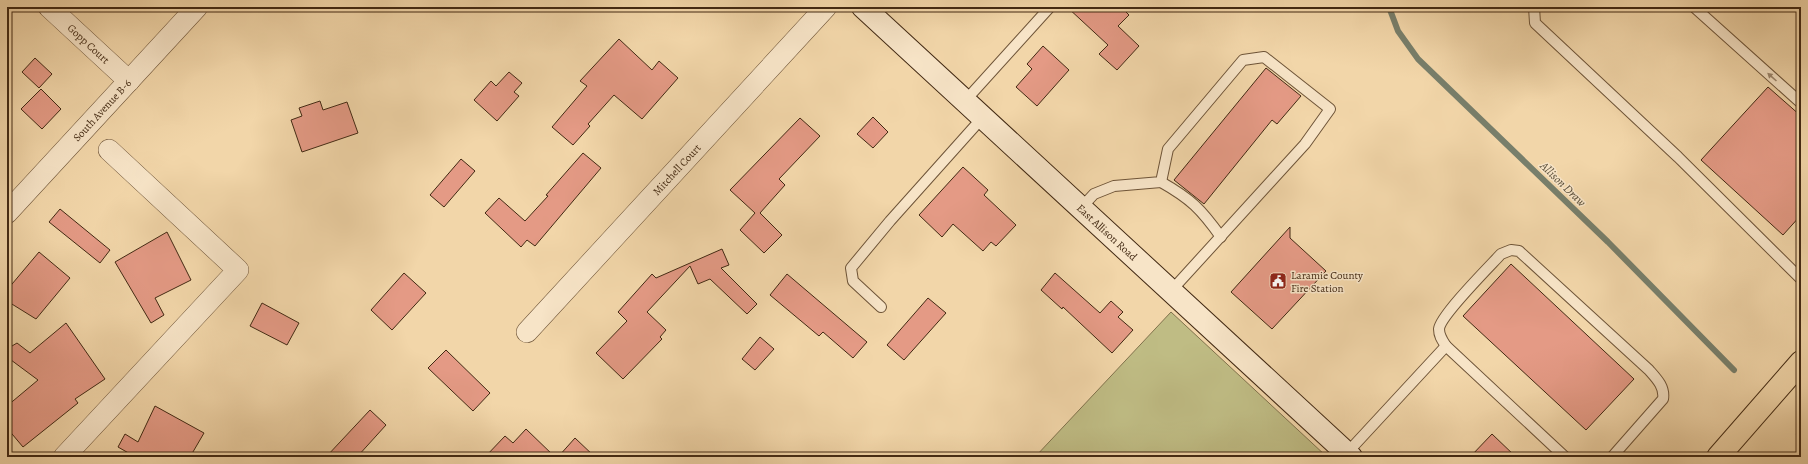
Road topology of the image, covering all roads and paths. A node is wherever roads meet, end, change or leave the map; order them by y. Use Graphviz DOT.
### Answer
graph roads {
  1 [pos="49,7"];
  2 [pos="197,7"];
  3 [pos="826,7"];
  4 [pos="863,7"];
  5 [pos="1050,7"];
  6 [pos="1534,7"];
  7 [pos="1694,7"];
  8 [pos="129,80"];
  9 [pos="965,101"];
  10 [pos="1801,103"];
  11 [pos="983,117"];
  12 [pos="109,150"];
  13 [pos="1161,182"];
  14 [pos="1080,208"];
  15 [pos="7,213"];
  16 [pos="1220,237"];
  17 [pos="1801,279"];
  18 [pos="1172,291"];
  19 [pos="882,307"];
  20 [pos="527,332"];
  21 [pos="1446,346"];
  22 [pos="1801,362"];
  23 [pos="1349,455"];
  24 [pos="64,457"];
  25 [pos="1565,457"];
  26 [pos="1612,457"];
  27 [pos="1718,457"];
  1 -- 8 [label="street, Gopp Court"];
  2 -- 8 [label="street, South Avenue B-6"];
  3 -- 20 [label="street, Mitchell Court"];
  4 -- 9 [label="street, East Allison Road"];
  5 -- 9 [label="lane"];
  6 -- 17 [label="lane"];
  10 -- 7 [label="lane, one-way"];
  8 -- 15 [label="street, South Avenue B-6"];
  9 -- 11 [label="street, East Allison Road"];
  11 -- 14 [label="street, East Allison Road"];
  11 -- 19 [label="lane"];
  12 -- 24 [label="street"];
  13 -- 14 [label="lane"];
  13 -- 16 [label="lane"];
  13 -- 16 [label="lane"];
  14 -- 18 [label="street, East Allison Road"];
  16 -- 18 [label="lane"];
  18 -- 23 [label="street, East Allison Road"];
  21 -- 23 [label="lane"];
  21 -- 25 [label="lane"];
  21 -- 26 [label="lane"];
  22 -- 27 [label="highway"];
}
